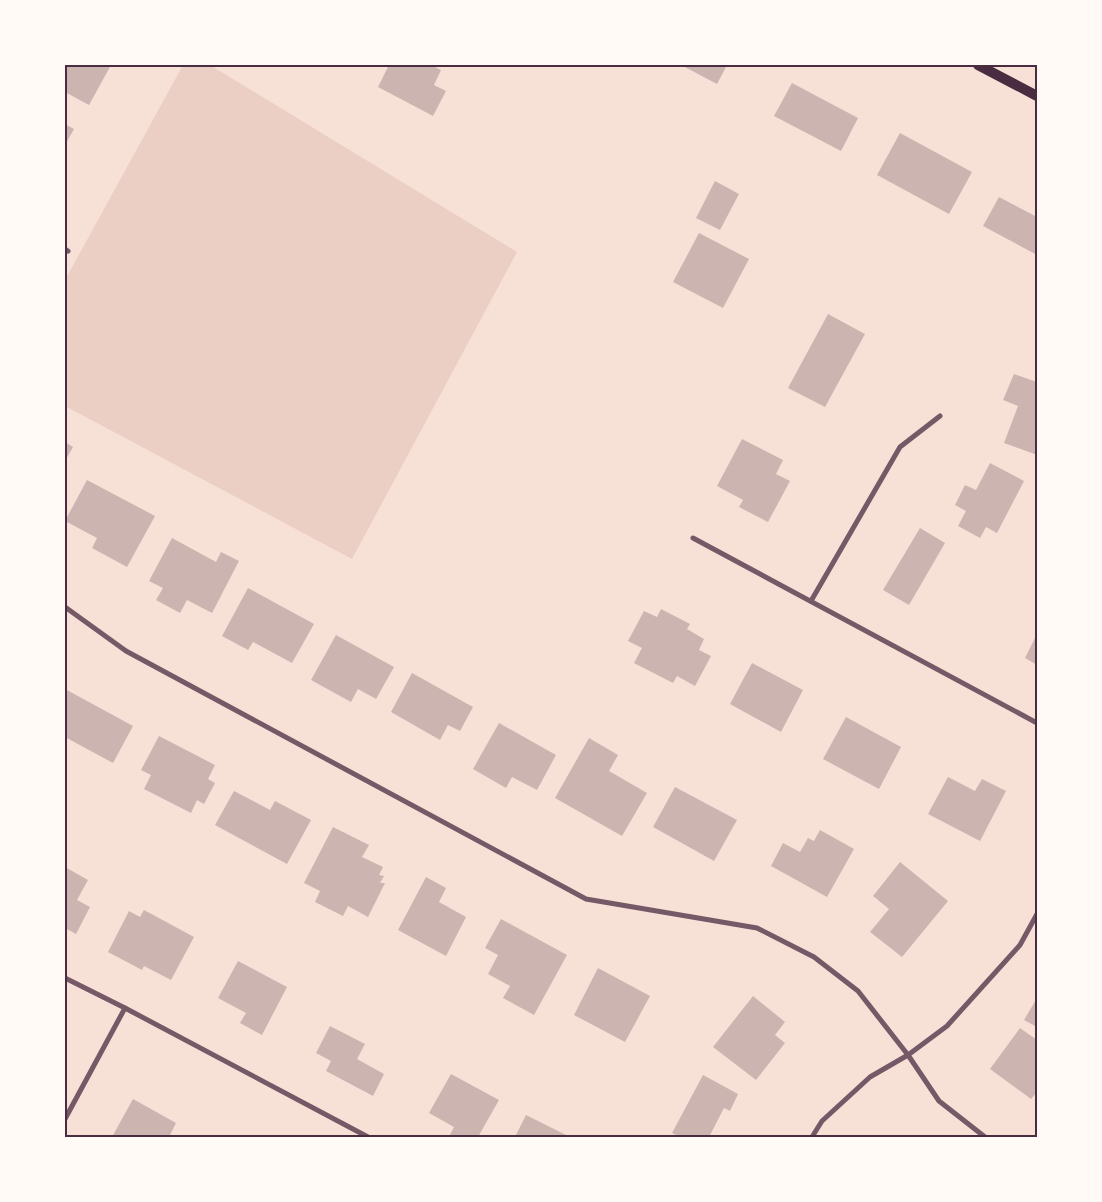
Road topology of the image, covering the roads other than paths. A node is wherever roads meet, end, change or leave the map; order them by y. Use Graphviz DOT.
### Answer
graph roads {
  1 [pos="978,65"];
  2 [pos="1037,96"];
  3 [pos="940,416"];
  4 [pos="693,538"];
  5 [pos="811,601"];
  6 [pos="65,607"];
  7 [pos="1037,722"];
  8 [pos="1037,914"];
  9 [pos="65,978"];
  10 [pos="126,1008"];
  11 [pos="908,1055"];
  12 [pos="65,1119"];
  13 [pos="368,1137"];
  14 [pos="812,1137"];
  15 [pos="985,1137"];
  1 -- 2 [label="main road"];
  3 -- 5 [label="street"];
  4 -- 5 [label="street"];
  5 -- 7 [label="street"];
  6 -- 11 [label="street"];
  8 -- 11 [label="street"];
  9 -- 10 [label="street"];
  10 -- 12 [label="street"];
  10 -- 13 [label="street"];
  11 -- 14 [label="street"];
  11 -- 15 [label="street"];
}
